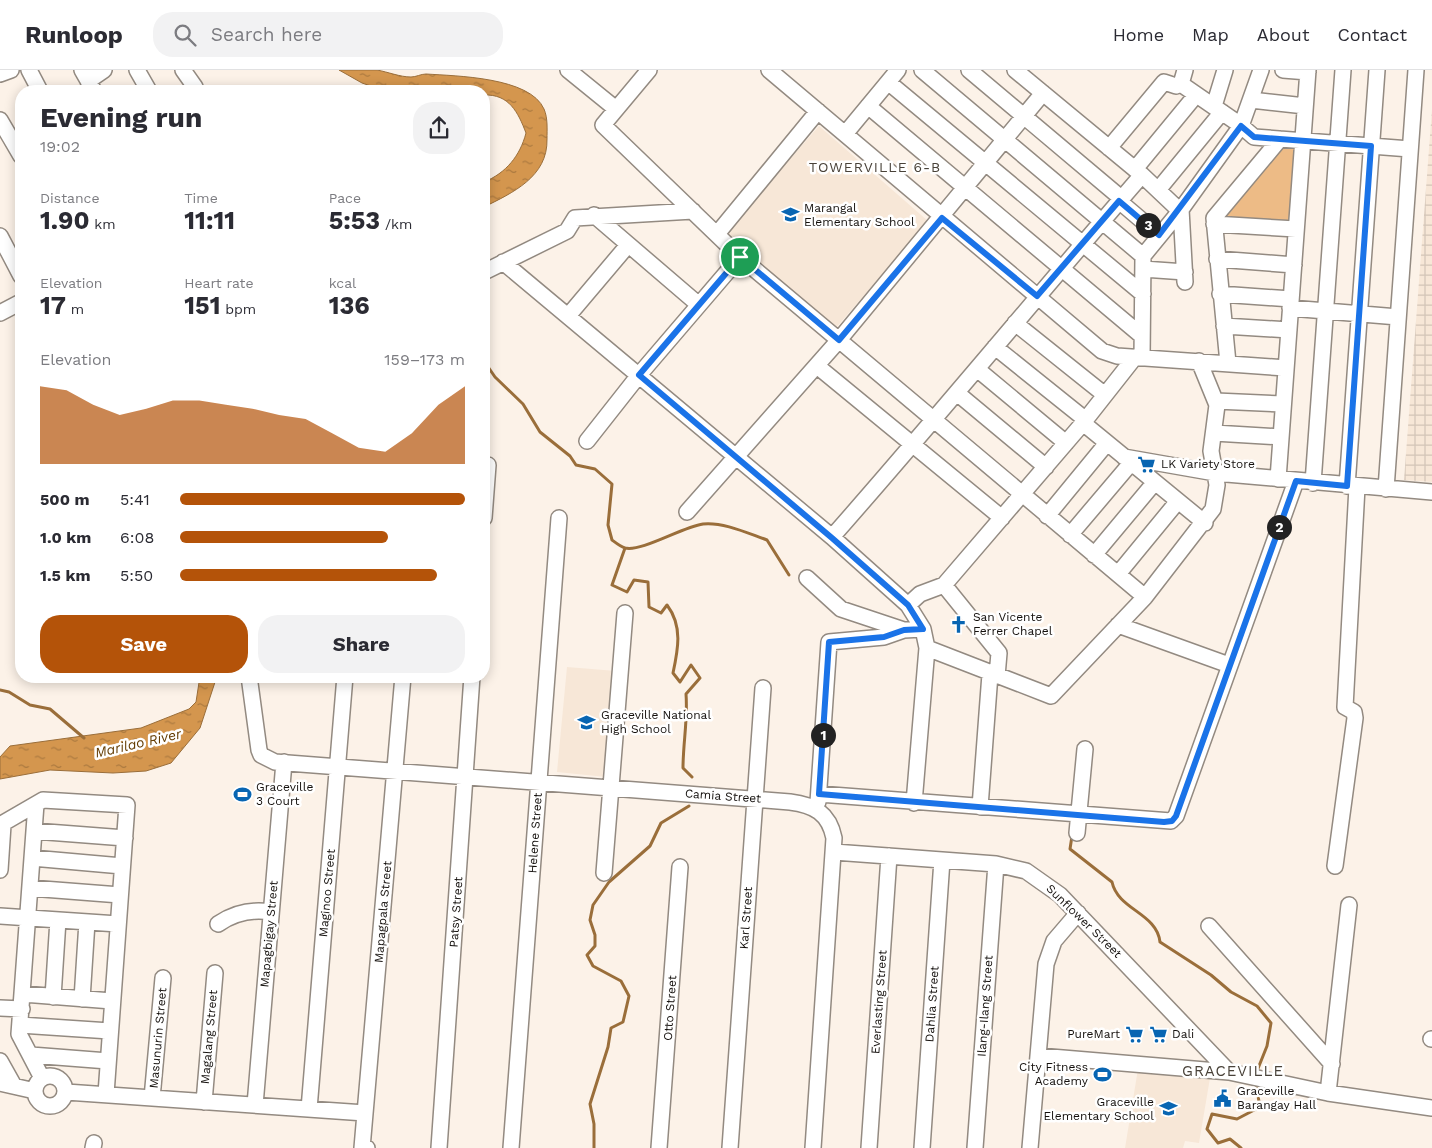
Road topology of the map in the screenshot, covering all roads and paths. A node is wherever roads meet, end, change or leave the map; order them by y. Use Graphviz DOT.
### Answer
graph roads {
  1 [pos="11,70"];
  2 [pos="29,70"];
  3 [pos="104,70"];
  4 [pos="137,70"];
  5 [pos="183,70"];
  6 [pos="568,70"];
  7 [pos="649,70"];
  8 [pos="769,70"];
  9 [pos="898,70"];
  10 [pos="922,70"];
  11 [pos="969,70"];
  12 [pos="1015,70"];
  13 [pos="1225,70"];
  14 [pos="1261,70"];
  15 [pos="1283,70"];
  16 [pos="1343,70"];
  17 [pos="1377,70"];
  18 [pos="1416,70"];
  19 [pos="1308,71"];
  20 [pos="0,74"];
  21 [pos="1183,77"];
  22 [pos="88,81"];
  23 [pos="888,82"];
  24 [pos="37,85"];
  25 [pos="146,85"];
  26 [pos="194,85"];
  27 [pos="1043,93"];
  28 [pos="1196,95"];
  29 [pos="1251,100"];
  30 [pos="868,106"];
  31 [pos="1306,106"];
  32 [pos="616,109"];
  33 [pos="1218,109"];
  34 [pos="818,111"];
  35 [pos="1025,116"];
  36 [pos="0,120"];
  37 [pos="1241,126"];
  38 [pos="845,134"];
  39 [pos="1280,139"];
  40 [pos="1006,140"];
  41 [pos="1303,140"];
  42 [pos="1337,143"];
  43 [pos="15,146"];
  44 [pos="1371,146"];
  45 [pos="1109,148"];
  46 [pos="1410,149"];
  47 [pos="986,164"];
  48 [pos="1138,172"];
  49 [pos="967,188"];
  50 [pos="1158,190"];
  51 [pos="1120,200"];
  52 [pos="1180,210"];
  53 [pos="693,211"];
  54 [pos="594,216"];
  55 [pos="942,218"];
  56 [pos="1102,221"];
  57 [pos="1214,224"];
  58 [pos="1296,229"];
  59 [pos="717,234"];
  60 [pos="1159,235"];
  61 [pos="1082,244"];
  62 [pos="628,245"];
  63 [pos="2,246"];
  64 [pos="740,257"];
  65 [pos="1217,259"];
  66 [pos="503,262"];
  67 [pos="1142,262"];
  68 [pos="1294,265"];
  69 [pos="15,267"];
  70 [pos="1061,268"];
  71 [pos="490,269"];
  72 [pos="1142,294"];
  73 [pos="1220,294"];
  74 [pos="1037,296"];
  75 [pos="1290,303"];
  76 [pos="15,305"];
  77 [pos="699,305"];
  78 [pos="1325,311"];
  79 [pos="0,314"];
  80 [pos="1359,314"];
  81 [pos="568,316"];
  82 [pos="1398,317"];
  83 [pos="1015,322"];
  84 [pos="1224,326"];
  85 [pos="1289,330"];
  86 [pos="1142,336"];
  87 [pos="839,340"];
  88 [pos="995,347"];
  89 [pos="1138,358"];
  90 [pos="1199,361"];
  91 [pos="1228,363"];
  92 [pos="817,366"];
  93 [pos="1286,368"];
  94 [pos="977,369"];
  95 [pos="639,375"];
  96 [pos="957,393"];
  97 [pos="1105,396"];
  98 [pos="1216,401"];
  99 [pos="1283,404"];
  100 [pos="934,421"];
  101 [pos="1085,421"];
  102 [pos="1214,433"];
  103 [pos="1281,437"];
  104 [pos="587,441"];
  105 [pos="1066,443"];
  106 [pos="1107,443"];
  107 [pos="914,444"];
  108 [pos="736,458"];
  109 [pos="1128,460"];
  110 [pos="1046,467"];
  111 [pos="1215,473"];
  112 [pos="1278,479"];
  113 [pos="1296,481"];
  114 [pos="1155,482"];
  115 [pos="1314,483"];
  116 [pos="1352,486"];
  117 [pos="1386,489"];
  118 [pos="1432,492"];
  119 [pos="1023,495"];
  120 [pos="1178,501"];
  121 [pos="687,512"];
  122 [pos="1047,516"];
  123 [pos="558,518"];
  124 [pos="1002,518"];
  125 [pos="1204,523"];
  126 [pos="1070,535"];
  127 [pos="832,538"];
  128 [pos="1094,554"];
  129 [pos="1118,574"];
  130 [pos="807,578"];
  131 [pos="944,585"];
  132 [pos="1145,597"];
  133 [pos="908,605"];
  134 [pos="625,613"];
  135 [pos="1118,625"];
  136 [pos="923,629"];
  137 [pos="904,630"];
  138 [pos="927,648"];
  139 [pos="1229,665"];
  140 [pos="993,675"];
  141 [pos="250,683"];
  142 [pos="344,683"];
  143 [pos="402,683"];
  144 [pos="472,683"];
  145 [pos="763,688"];
  146 [pos="1085,749"];
  147 [pos="284,762"];
  148 [pos="338,766"];
  149 [pos="395,771"];
  150 [pos="465,776"];
  151 [pos="539,782"];
  152 [pos="611,788"];
  153 [pos="754,799"];
  154 [pos="818,801"];
  155 [pos="914,803"];
  156 [pos="36,804"];
  157 [pos="980,807"];
  158 [pos="1079,815"];
  159 [pos="1,825"];
  160 [pos="34,831"];
  161 [pos="1077,833"];
  162 [pos="125,838"];
  163 [pos="834,852"];
  164 [pos="889,856"];
  165 [pos="32,858"];
  166 [pos="942,860"];
  167 [pos="996,864"];
  168 [pos="122,866"];
  169 [pos="1334,866"];
  170 [pos="680,867"];
  171 [pos="0,870"];
  172 [pos="604,873"];
  173 [pos="30,888"];
  174 [pos="120,894"];
  175 [pos="1349,905"];
  176 [pos="271,912"];
  177 [pos="1078,913"];
  178 [pos="0,916"];
  179 [pos="29,918"];
  180 [pos="58,920"];
  181 [pos="87,922"];
  182 [pos="118,924"];
  183 [pos="218,924"];
  184 [pos="1209,926"];
  185 [pos="215,973"];
  186 [pos="163,978"];
  187 [pos="53,997"];
  188 [pos="82,999"];
  189 [pos="112,1001"];
  190 [pos="23,1002"];
  191 [pos="0,1008"];
  192 [pos="20,1025"];
  193 [pos="110,1031"];
  194 [pos="31,1056"];
  195 [pos="1039,1056"];
  196 [pos="0,1061"];
  197 [pos="108,1061"];
  198 [pos="1332,1064"];
  199 [pos="1229,1072"];
  200 [pos="38,1084"];
  201 [pos="7,1085"];
  202 [pos="66,1092"];
  203 [pos="1328,1093"];
  204 [pos="106,1094"];
  205 [pos="152,1098"];
  206 [pos="204,1102"];
  207 [pos="255,1105"];
  208 [pos="1432,1108"];
  209 [pos="309,1109"];
  210 [pos="365,1113"];
  211 [pos="362,1148"];
  212 [pos="367,1148"];
  213 [pos="439,1148"];
  214 [pos="511,1148"];
  215 [pos="659,1148"];
  216 [pos="730,1148"];
  217 [pos="814,1148"];
  218 [pos="869,1148"];
  219 [pos="922,1148"];
  220 [pos="975,1148"];
  221 [pos="1030,1148"];
  1 -- 20 [label="street"];
  2 -- 24 [label="street"];
  3 -- 22 [label="street"];
  4 -- 25 [label="street"];
  5 -- 26 [label="street"];
  6 -- 32 [label="street"];
  7 -- 32 [label="street"];
  8 -- 34 [label="street"];
  9 -- 23 [label="street"];
  10 -- 40 [label="street"];
  11 -- 35 [label="street"];
  12 -- 27 [label="street"];
  13 -- 33 [label="street"];
  14 -- 29 [label="street"];
  15 -- 19 [label="street"];
  16 -- 42 [label="street"];
  17 -- 44 [label="street"];
  18 -- 46 [label="street"];
  19 -- 31 [label="street"];
  21 -- 28 [label="street"];
  21 -- 45 [label="street"];
  23 -- 30 [label="street"];
  23 -- 47 [label="street"];
  27 -- 35 [label="street"];
  27 -- 45 [label="street"];
  28 -- 33 [label="street"];
  28 -- 48 [label="street"];
  29 -- 31 [label="street"];
  29 -- 37 [label="street"];
  30 -- 38 [label="street"];
  30 -- 49 [label="street"];
  31 -- 41 [label="street"];
  32 -- 53 [label="street"];
  33 -- 37 [label="street"];
  33 -- 50 [label="street"];
  34 -- 38 [label="street"];
  34 -- 59 [label="street"];
  35 -- 40 [label="street"];
  35 -- 51 [label="street"];
  36 -- 43 [label="street"];
  37 -- 39 [label="street"];
  37 -- 52 [label="street"];
  38 -- 55 [label="street"];
  39 -- 41 [label="street"];
  39 -- 57 [label="street"];
  40 -- 47 [label="street"];
  40 -- 56 [label="street"];
  41 -- 42 [label="street"];
  41 -- 58 [label="street"];
  42 -- 44 [label="street"];
  42 -- 78 [label="street"];
  44 -- 46 [label="street"];
  44 -- 80 [label="street"];
  45 -- 48 [label="street"];
  46 -- 82 [label="street"];
  47 -- 49 [label="street"];
  47 -- 61 [label="street"];
  48 -- 50 [label="street"];
  48 -- 51 [label="street"];
  49 -- 55 [label="street"];
  49 -- 70 [label="street"];
  50 -- 52 [label="street"];
  51 -- 56 [label="street"];
  51 -- 60 [label="street"];
  52 -- 60 [label="street"];
  52 -- 67 [label="street"];
  53 -- 54 [label="street"];
  53 -- 59 [label="street"];
  54 -- 62 [label="street"];
  54 -- 66 [label="street"];
  55 -- 74 [label="street"];
  55 -- 87 [label="street"];
  56 -- 61 [label="street"];
  56 -- 67 [label="street"];
  57 -- 58 [label="street"];
  57 -- 65 [label="street"];
  58 -- 68 [label="street"];
  59 -- 64 [label="street"];
  60 -- 67 [label="street"];
  61 -- 70 [label="street"];
  61 -- 72 [label="street"];
  62 -- 77 [label="street"];
  62 -- 81 [label="street"];
  63 -- 69 [label="street"];
  64 -- 77 [label="street"];
  64 -- 87 [label="street"];
  65 -- 68 [label="street"];
  65 -- 73 [label="street"];
  66 -- 71 [label="street"];
  66 -- 81 [label="street"];
  67 -- 72 [label="street"];
  68 -- 75 [label="street"];
  70 -- 74 [label="street"];
  70 -- 86 [label="street"];
  72 -- 86 [label="street"];
  73 -- 75 [label="street"];
  73 -- 84 [label="street"];
  74 -- 83 [label="street"];
  74 -- 89 [label="street"];
  75 -- 78 [label="street"];
  75 -- 85 [label="street"];
  76 -- 79 [label="street"];
  77 -- 95 [label="street"];
  78 -- 80 [label="street"];
  78 -- 115 [label="street"];
  80 -- 82 [label="street"];
  80 -- 116 [label="street"];
  81 -- 95 [label="street"];
  82 -- 117 [label="street"];
  83 -- 88 [label="street"];
  83 -- 97 [label="street"];
  84 -- 85 [label="street"];
  84 -- 91 [label="street"];
  85 -- 93 [label="street"];
  86 -- 89 [label="street"];
  87 -- 92 [label="street"];
  87 -- 100 [label="street"];
  88 -- 94 [label="street"];
  88 -- 101 [label="street"];
  89 -- 90 [label="street"];
  89 -- 97 [label="street"];
  90 -- 91 [label="street"];
  90 -- 98 [label="street"];
  91 -- 93 [label="street"];
  92 -- 107 [label="street"];
  92 -- 108 [label="street"];
  93 -- 99 [label="street"];
  94 -- 96 [label="street"];
  94 -- 105 [label="street"];
  95 -- 104 [label="street"];
  95 -- 108 [label="street"];
  96 -- 100 [label="street"];
  96 -- 110 [label="street"];
  97 -- 101 [label="street"];
  98 -- 99 [label="street"];
  98 -- 102 [label="street"];
  99 -- 103 [label="street"];
  100 -- 107 [label="street"];
  100 -- 119 [label="street"];
  101 -- 105 [label="street"];
  101 -- 106 [label="street"];
  102 -- 103 [label="street"];
  102 -- 111 [label="street"];
  103 -- 112 [label="street"];
  105 -- 110 [label="street"];
  106 -- 109 [label="street"];
  106 -- 122 [label="street"];
  107 -- 124 [label="street"];
  107 -- 127 [label="street"];
  108 -- 121 [label="street"];
  108 -- 127 [label="street"];
  109 -- 111 [label="street"];
  109 -- 114 [label="street"];
  109 -- 126 [label="street"];
  110 -- 119 [label="street"];
  111 -- 112 [label="street"];
  111 -- 125 [label="street"];
  112 -- 113 [label="street"];
  113 -- 115 [label="street"];
  113 -- 139 [label="street"];
  114 -- 120 [label="street"];
  114 -- 128 [label="street"];
  115 -- 116 [label="street"];
  116 -- 117 [label="street"];
  116 -- 169 [label="street"];
  117 -- 118 [label="street"];
  119 -- 122 [label="street"];
  119 -- 124 [label="street"];
  120 -- 125 [label="street"];
  120 -- 129 [label="street"];
  122 -- 126 [label="street"];
  123 -- 151 [label="street, Helene Street"];
  124 -- 131 [label="street"];
  125 -- 132 [label="street"];
  126 -- 128 [label="street"];
  127 -- 133 [label="street"];
  128 -- 129 [label="street"];
  129 -- 132 [label="street"];
  130 -- 137 [label="street"];
  131 -- 133 [label="street"];
  131 -- 140 [label="street"];
  132 -- 135 [label="street"];
  133 -- 136 [label="street"];
  134 -- 152 [label="street"];
  135 -- 139 [label="street"];
  135 -- 140 [label="street"];
  136 -- 137 [label="street"];
  136 -- 138 [label="street"];
  137 -- 154 [label="street"];
  138 -- 140 [label="street"];
  138 -- 155 [label="street"];
  139 -- 158 [label="street, Camia Street"];
  140 -- 157 [label="street"];
  141 -- 147 [label="street, Camia Street"];
  142 -- 148 [label="street, Maginoo Street"];
  143 -- 149 [label="street, Mapagpala Street"];
  144 -- 150 [label="street, Patsy Street"];
  145 -- 153 [label="street, Karl Street"];
  146 -- 158 [label="street"];
  147 -- 148 [label="street, Camia Street"];
  147 -- 176 [label="street, Mapagbigay Street"];
  148 -- 149 [label="street, Camia Street"];
  148 -- 209 [label="street, Maginoo Street"];
  149 -- 150 [label="street, Camia Street"];
  149 -- 210 [label="street, Mapagpala Street"];
  150 -- 151 [label="street, Camia Street"];
  150 -- 213 [label="street, Patsy Street"];
  151 -- 152 [label="street, Camia Street"];
  151 -- 214 [label="street, Helene Street"];
  152 -- 153 [label="street, Camia Street"];
  152 -- 172 [label="street"];
  153 -- 154 [label="street, Camia Street"];
  153 -- 216 [label="street, Karl Street"];
  154 -- 155 [label="street, Camia Street"];
  154 -- 163 [label="street"];
  155 -- 157 [label="street, Camia Street"];
  156 -- 159 [label="street"];
  156 -- 160 [label="street"];
  156 -- 162 [label="street"];
  157 -- 158 [label="street, Camia Street"];
  158 -- 161 [label="street"];
  159 -- 171 [label="street"];
  160 -- 162 [label="street"];
  160 -- 165 [label="street"];
  162 -- 168 [label="street"];
  163 -- 164 [label="street, Sunflower Street"];
  163 -- 217 [label="street"];
  164 -- 166 [label="street, Sunflower Street"];
  164 -- 218 [label="street, Everlasting Street"];
  165 -- 168 [label="street"];
  165 -- 173 [label="street"];
  166 -- 167 [label="street, Sunflower Street"];
  166 -- 219 [label="street, Dahlia Street"];
  167 -- 177 [label="street, Sunflower Street"];
  167 -- 220 [label="street, Ilang-Ilang Street"];
  168 -- 174 [label="street"];
  170 -- 215 [label="street, Otto Street"];
  173 -- 174 [label="street"];
  173 -- 179 [label="street"];
  174 -- 182 [label="street"];
  175 -- 198 [label="street"];
  176 -- 183 [label="street"];
  176 -- 207 [label="street, Mapagbigay Street"];
  177 -- 195 [label="street"];
  177 -- 199 [label="street, Sunflower Street"];
  178 -- 179 [label="street"];
  179 -- 180 [label="street"];
  179 -- 190 [label="street"];
  180 -- 181 [label="street"];
  180 -- 187 [label="street"];
  181 -- 182 [label="street"];
  181 -- 188 [label="street"];
  182 -- 189 [label="street"];
  184 -- 198 [label="street"];
  185 -- 206 [label="street, Magalang Street"];
  186 -- 205 [label="street, Masunurin Street"];
  187 -- 188 [label="street"];
  187 -- 190 [label="street"];
  188 -- 189 [label="street"];
  189 -- 193 [label="street"];
  190 -- 191 [label="street"];
  190 -- 192 [label="street"];
  192 -- 193 [label="street"];
  192 -- 194 [label="street"];
  193 -- 197 [label="street"];
  194 -- 197 [label="street"];
  194 -- 200 [label="street"];
  195 -- 199 [label="street"];
  195 -- 221 [label="street"];
  196 -- 201 [label="street"];
  197 -- 204 [label="street"];
  198 -- 203 [label="street"];
  199 -- 203 [label="street"];
  200 -- 201 [label="street"];
  200 -- 202 [label="street"];
  200 -- 202 [label="street"];
  202 -- 204 [label="street"];
  203 -- 208 [label="street"];
  204 -- 205 [label="street"];
  205 -- 206 [label="street"];
  206 -- 207 [label="street"];
  207 -- 209 [label="street"];
  209 -- 210 [label="street"];
  210 -- 211 [label="street, Mapagpala Street"];
  211 -- 212 [label="street"];
}
